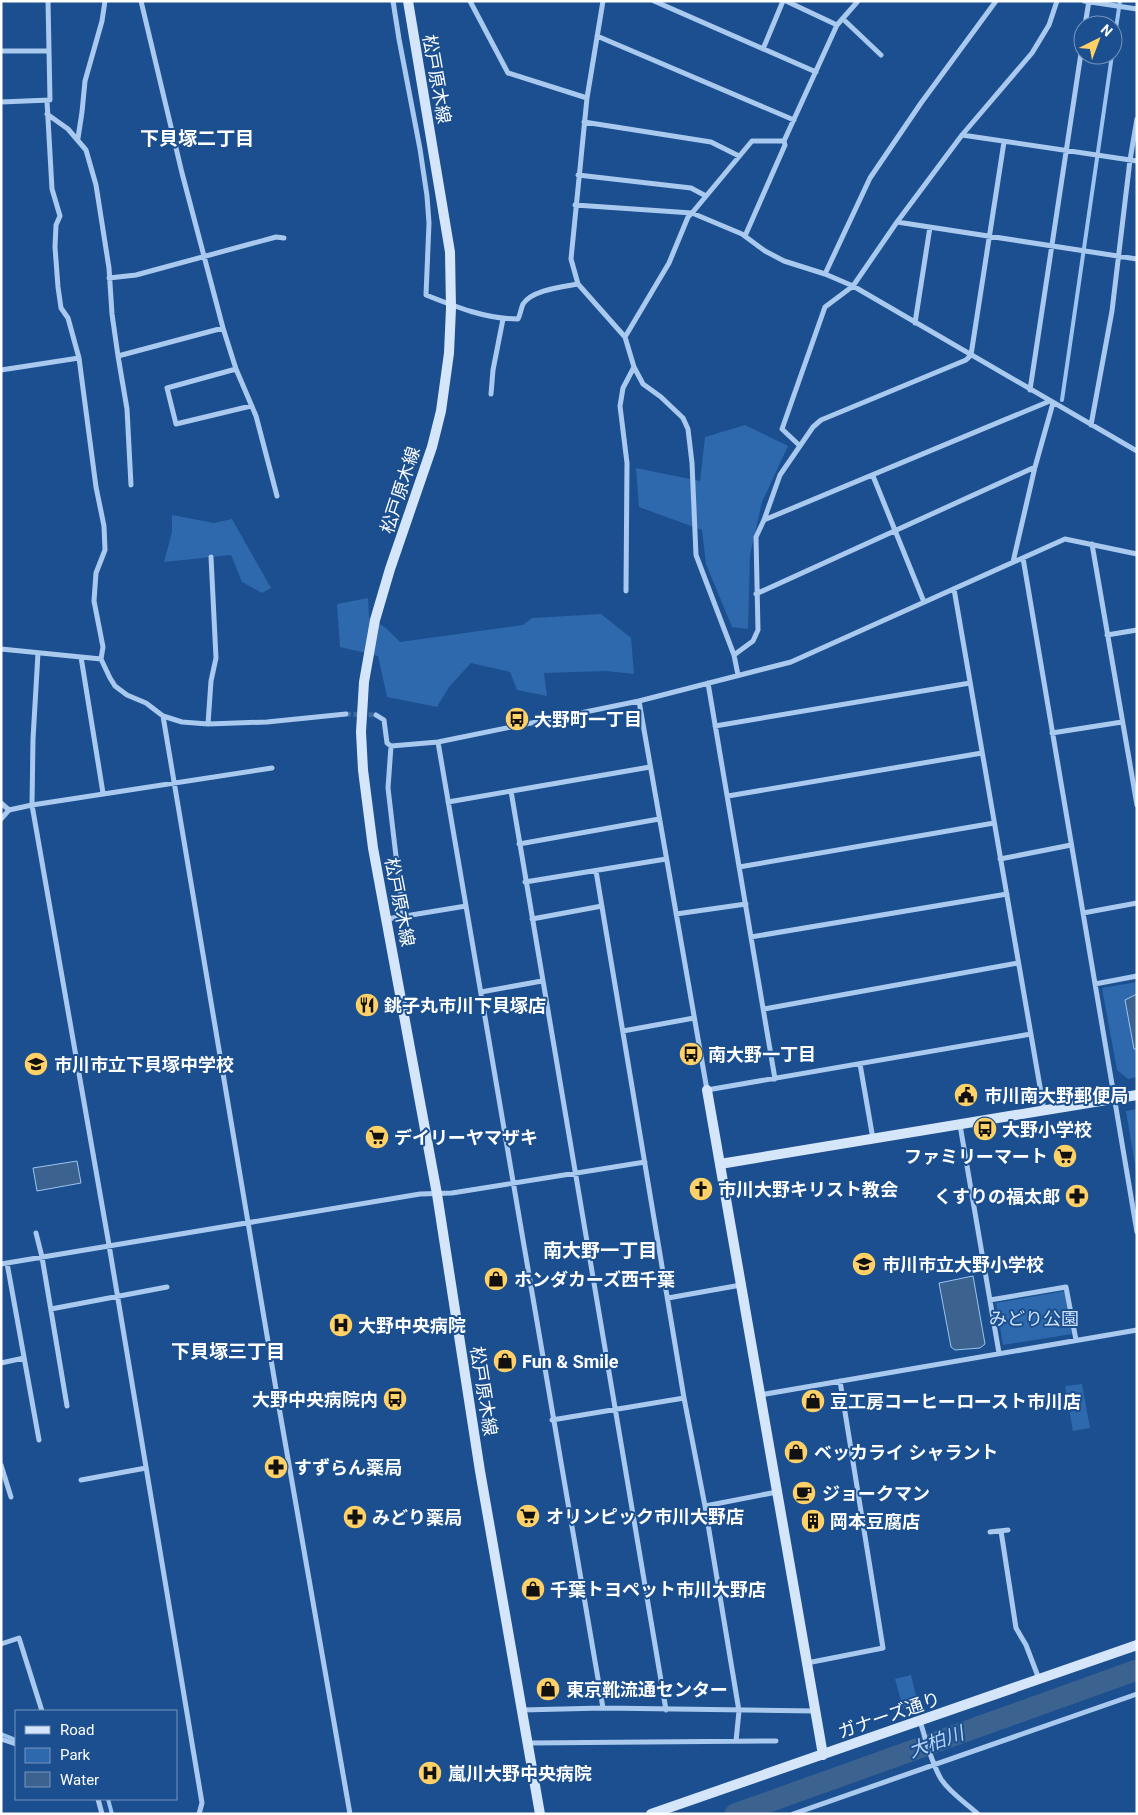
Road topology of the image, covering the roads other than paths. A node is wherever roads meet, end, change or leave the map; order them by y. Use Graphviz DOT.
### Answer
graph roads {
  1 [pos="48,1"];
  2 [pos="105,1"];
  3 [pos="141,1"];
  4 [pos="394,1"];
  5 [pos="408,1"];
  6 [pos="470,1"];
  7 [pos="603,1"];
  8 [pos="654,1"];
  9 [pos="784,1"];
  10 [pos="858,1"];
  11 [pos="996,1"];
  12 [pos="1057,1"];
  13 [pos="1087,2"];
  14 [pos="1137,9"];
  15 [pos="1086,15"];
  16 [pos="843,19"];
  17 [pos="838,25"];
  18 [pos="597,36"];
  19 [pos="763,49"];
  20 [pos="1,50"];
  21 [pos="48,51"];
  22 [pos="881,55"];
  23 [pos="1079,65"];
  24 [pos="816,72"];
  25 [pos="587,98"];
  26 [pos="47,100"];
  27 [pos="1,102"];
  28 [pos="47,114"];
  29 [pos="1137,119"];
  30 [pos="794,120"];
  31 [pos="584,122"];
  32 [pos="962,135"];
  33 [pos="78,138"];
  34 [pos="784,141"];
  35 [pos="1004,142"];
  36 [pos="1066,151"];
  37 [pos="739,156"];
  38 [pos="1130,160"];
  39 [pos="1137,161"];
  40 [pos="578,175"];
  41 [pos="706,196"];
  42 [pos="575,205"];
  43 [pos="692,213"];
  44 [pos="897,222"];
  45 [pos="930,227"];
  46 [pos="745,236"];
  47 [pos="990,236"];
  48 [pos="284,238"];
  49 [pos="1052,246"];
  50 [pos="1118,256"];
  51 [pos="204,258"];
  52 [pos="1137,259"];
  53 [pos="825,274"];
  54 [pos="109,278"];
  55 [pos="578,284"];
  56 [pos="853,286"];
  57 [pos="504,320"];
  58 [pos="916,323"];
  59 [pos="223,328"];
  60 [pos="625,337"];
  61 [pos="971,355"];
  62 [pos="118,356"];
  63 [pos="79,358"];
  64 [pos="634,367"];
  65 [pos="236,369"];
  66 [pos="1,370"];
  67 [pos="1030,390"];
  68 [pos="491,394"];
  69 [pos="1052,402"];
  70 [pos="251,406"];
  71 [pos="1091,425"];
  72 [pos="800,446"];
  73 [pos="1137,451"];
  74 [pos="1035,467"];
  75 [pos="873,476"];
  76 [pos="132,485"];
  77 [pos="277,496"];
  78 [pos="764,520"];
  79 [pos="895,531"];
  80 [pos="1092,544"];
  81 [pos="1137,554"];
  82 [pos="211,557"];
  83 [pos="1023,558"];
  84 [pos="1013,562"];
  85 [pos="954,589"];
  86 [pos="626,590"];
  87 [pos="756,594"];
  88 [pos="924,602"];
  89 [pos="1137,630"];
  90 [pos="1107,635"];
  91 [pos="1,648"];
  92 [pos="38,654"];
  93 [pos="734,655"];
  94 [pos="81,657"];
  95 [pos="101,659"];
  96 [pos="738,675"];
  97 [pos="708,683"];
  98 [pos="970,683"];
  99 [pos="639,701"];
  100 [pos="346,714"];
  101 [pos="376,715"];
  102 [pos="163,716"];
  103 [pos="1122,722"];
  104 [pos="208,724"];
  105 [pos="715,726"];
  106 [pos="1052,733"];
  107 [pos="438,742"];
  108 [pos="392,746"];
  109 [pos="982,753"];
  110 [pos="650,767"];
  111 [pos="272,768"];
  112 [pos="174,783"];
  113 [pos="511,791"];
  114 [pos="103,793"];
  115 [pos="728,796"];
  116 [pos="448,802"];
  117 [pos="1,803"];
  118 [pos="32,805"];
  119 [pos="1137,805"];
  120 [pos="9,810"];
  121 [pos="1,819"];
  122 [pos="659,819"];
  123 [pos="994,823"];
  124 [pos="519,844"];
  125 [pos="1071,845"];
  126 [pos="666,859"];
  127 [pos="1000,859"];
  128 [pos="740,867"];
  129 [pos="596,870"];
  130 [pos="525,882"];
  131 [pos="1006,894"];
  132 [pos="1137,903"];
  133 [pos="746,904"];
  134 [pos="466,906"];
  135 [pos="602,906"];
  136 [pos="1083,913"];
  137 [pos="676,914"];
  138 [pos="403,916"];
  139 [pos="387,919"];
  140 [pos="532,919"];
  141 [pos="751,937"];
  142 [pos="1018,963"];
  143 [pos="1137,976"];
  144 [pos="542,981"];
  145 [pos="1095,984"];
  146 [pos="481,992"];
  147 [pos="764,1009"];
  148 [pos="694,1018"];
  149 [pos="623,1031"];
  150 [pos="1030,1034"];
  151 [pos="860,1064"];
  152 [pos="775,1079"];
  153 [pos="707,1090"];
  154 [pos="1137,1095"];
  155 [pos="1114,1099"];
  156 [pos="1044,1110"];
  157 [pos="960,1125"];
  158 [pos="873,1139"];
  159 [pos="645,1162"];
  160 [pos="720,1164"];
  161 [pos="574,1174"];
  162 [pos="514,1184"];
  163 [pos="437,1194"];
  164 [pos="249,1223"];
  165 [pos="36,1232"];
  166 [pos="1137,1232"];
  167 [pos="109,1246"];
  168 [pos="42,1257"];
  169 [pos="4,1263"];
  170 [pos="741,1285"];
  171 [pos="167,1287"];
  172 [pos="117,1296"];
  173 [pos="668,1298"];
  174 [pos="990,1300"];
  175 [pos="51,1309"];
  176 [pos="1137,1330"];
  177 [pos="1076,1340"];
  178 [pos="999,1353"];
  179 [pos="24,1358"];
  180 [pos="1,1363"];
  181 [pos="840,1381"];
  182 [pos="760,1395"];
  183 [pos="684,1398"];
  184 [pos="67,1406"];
  185 [pos="614,1409"];
  186 [pos="552,1420"];
  187 [pos="39,1440"];
  188 [pos="1,1466"];
  189 [pos="146,1468"];
  190 [pos="81,1480"];
  191 [pos="777,1492"];
  192 [pos="11,1497"];
  193 [pos="705,1506"];
  194 [pos="1008,1530"];
  195 [pos="1001,1531"];
  196 [pos="990,1532"];
  197 [pos="1,1644"];
  198 [pos="1137,1645"];
  199 [pos="807,1663"];
  200 [pos="1040,1680"];
  201 [pos="1137,1694"];
  202 [pos="604,1708"];
  203 [pos="42,1710"];
  204 [pos="522,1710"];
  205 [pos="666,1710"];
  206 [pos="739,1711"];
  207 [pos="815,1711"];
  208 [pos="920,1721"];
  209 [pos="1,1739"];
  210 [pos="776,1741"];
  211 [pos="736,1742"];
  212 [pos="528,1743"];
  213 [pos="15,1744"];
  214 [pos="823,1755"];
  215 [pos="935,1765"];
  216 [pos="98,1800"];
  217 [pos="102,1814"];
  218 [pos="199,1814"];
  219 [pos="350,1814"];
  220 [pos="540,1814"];
  221 [pos="651,1814"];
  222 [pos="793,1814"];
  223 [pos="978,1814"];
  1 -- 21 [label="street"];
  2 -- 33 [label="street"];
  3 -- 51 [label="street"];
  4 -- 57 [label="street"];
  5 -- 139 [label="main road, 松戸原木線"];
  6 -- 25 [label="street"];
  7 -- 18 [label="street"];
  8 -- 19 [label="street"];
  9 -- 17 [label="street"];
  9 -- 19 [label="street"];
  10 -- 16 [label="street"];
  11 -- 53 [label="street"];
  12 -- 32 [label="street"];
  13 -- 14 [label="street"];
  13 -- 15 [label="street"];
  16 -- 17 [label="street"];
  16 -- 22 [label="street"];
  17 -- 24 [label="street"];
  18 -- 25 [label="street"];
  18 -- 30 [label="street"];
  19 -- 24 [label="street"];
  20 -- 21 [label="street"];
  21 -- 26 [label="street"];
  23 -- 36 [label="street"];
  24 -- 30 [label="street"];
  25 -- 31 [label="street"];
  26 -- 27 [label="street"];
  26 -- 28 [label="street"];
  28 -- 33 [label="street"];
  28 -- 63 [label="street"];
  29 -- 38 [label="street"];
  30 -- 34 [label="street"];
  31 -- 37 [label="street"];
  31 -- 40 [label="street"];
  32 -- 35 [label="street"];
  32 -- 44 [label="street"];
  33 -- 54 [label="street"];
  34 -- 37 [label="street"];
  34 -- 46 [label="street"];
  35 -- 36 [label="street"];
  35 -- 47 [label="street"];
  36 -- 38 [label="street"];
  36 -- 49 [label="street"];
  37 -- 41 [label="street"];
  38 -- 39 [label="street"];
  38 -- 50 [label="street"];
  40 -- 41 [label="street"];
  40 -- 42 [label="street"];
  41 -- 43 [label="street"];
  42 -- 43 [label="street"];
  42 -- 55 [label="street"];
  43 -- 46 [label="street"];
  43 -- 60 [label="street"];
  44 -- 45 [label="street"];
  44 -- 56 [label="street"];
  45 -- 47 [label="street"];
  45 -- 58 [label="street"];
  46 -- 53 [label="street"];
  47 -- 49 [label="street"];
  47 -- 61 [label="street"];
  48 -- 51 [label="street"];
  49 -- 50 [label="street"];
  49 -- 67 [label="street"];
  50 -- 52 [label="street"];
  50 -- 71 [label="street"];
  51 -- 54 [label="street"];
  51 -- 59 [label="street"];
  53 -- 56 [label="street"];
  54 -- 62 [label="street"];
  55 -- 57 [label="street"];
  55 -- 60 [label="street"];
  56 -- 58 [label="street"];
  56 -- 72 [label="street"];
  57 -- 68 [label="street"];
  58 -- 61 [label="street"];
  59 -- 62 [label="street"];
  59 -- 65 [label="street"];
  60 -- 64 [label="street"];
  61 -- 67 [label="street"];
  61 -- 72 [label="street"];
  62 -- 76 [label="street"];
  63 -- 66 [label="street"];
  63 -- 95 [label="street"];
  64 -- 86 [label="street"];
  64 -- 93 [label="street"];
  65 -- 70 [label="street"];
  65 -- 70 [label="street"];
  67 -- 69 [label="street"];
  69 -- 71 [label="street"];
  69 -- 74 [label="street"];
  69 -- 75 [label="street"];
  70 -- 77 [label="street"];
  71 -- 73 [label="street"];
  72 -- 78 [label="street"];
  74 -- 79 [label="street"];
  74 -- 84 [label="street"];
  75 -- 78 [label="street"];
  75 -- 79 [label="street"];
  78 -- 87 [label="street"];
  79 -- 87 [label="street"];
  79 -- 88 [label="street"];
  80 -- 81 [label="street"];
  80 -- 83 [label="street"];
  80 -- 90 [label="street"];
  82 -- 104 [label="street"];
  83 -- 84 [label="street"];
  83 -- 106 [label="street"];
  84 -- 85 [label="street"];
  85 -- 88 [label="street"];
  85 -- 98 [label="street"];
  87 -- 93 [label="street"];
  88 -- 96 [label="street"];
  89 -- 90 [label="street"];
  90 -- 103 [label="street"];
  91 -- 92 [label="street"];
  92 -- 94 [label="street"];
  92 -- 118 [label="street"];
  93 -- 96 [label="street"];
  94 -- 95 [label="street"];
  94 -- 114 [label="street"];
  95 -- 102 [label="street"];
  96 -- 97 [label="street"];
  97 -- 99 [label="street"];
  97 -- 105 [label="street"];
  98 -- 105 [label="street"];
  98 -- 109 [label="street"];
  99 -- 107 [label="street"];
  99 -- 110 [label="street"];
  100 -- 104 [label="street"];
  101 -- 108 [label="street"];
  102 -- 104 [label="street"];
  102 -- 112 [label="street"];
  103 -- 106 [label="street"];
  103 -- 119 [label="street"];
  105 -- 115 [label="street"];
  106 -- 125 [label="street"];
  107 -- 108 [label="street"];
  107 -- 116 [label="street"];
  108 -- 138 [label="street"];
  109 -- 115 [label="street"];
  109 -- 123 [label="street"];
  110 -- 113 [label="street"];
  110 -- 122 [label="street"];
  111 -- 112 [label="street"];
  112 -- 114 [label="street"];
  112 -- 164 [label="street"];
  113 -- 116 [label="street"];
  113 -- 124 [label="street"];
  114 -- 118 [label="street"];
  115 -- 128 [label="street"];
  116 -- 134 [label="street"];
  117 -- 120 [label="street"];
  118 -- 120 [label="street"];
  118 -- 167 [label="street"];
  120 -- 121 [label="street"];
  122 -- 124 [label="street"];
  122 -- 126 [label="street"];
  123 -- 127 [label="street"];
  123 -- 128 [label="street"];
  124 -- 130 [label="street"];
  125 -- 127 [label="street"];
  125 -- 136 [label="street"];
  126 -- 129 [label="street"];
  126 -- 137 [label="street"];
  127 -- 131 [label="street"];
  128 -- 133 [label="street"];
  129 -- 130 [label="street"];
  129 -- 135 [label="street"];
  130 -- 140 [label="street"];
  131 -- 141 [label="street"];
  131 -- 142 [label="street"];
  132 -- 136 [label="street"];
  133 -- 137 [label="street"];
  133 -- 141 [label="street"];
  134 -- 138 [label="street"];
  134 -- 146 [label="street"];
  135 -- 140 [label="street"];
  135 -- 149 [label="street"];
  136 -- 145 [label="street"];
  137 -- 148 [label="street"];
  138 -- 139 [label="street"];
  139 -- 163 [label="main road, 松戸原木線"];
  140 -- 144 [label="street"];
  141 -- 147 [label="street"];
  142 -- 147 [label="street"];
  142 -- 150 [label="street"];
  143 -- 145 [label="street"];
  144 -- 146 [label="street"];
  144 -- 161 [label="street"];
  145 -- 155 [label="street"];
  146 -- 162 [label="street"];
  147 -- 152 [label="street"];
  148 -- 149 [label="street"];
  148 -- 153 [label="street"];
  149 -- 159 [label="street"];
  150 -- 151 [label="street"];
  150 -- 156 [label="street"];
  151 -- 152 [label="street"];
  151 -- 158 [label="street"];
  152 -- 153 [label="street"];
  153 -- 160 [label="main road"];
  154 -- 155 [label="main road"];
  155 -- 156 [label="main road"];
  155 -- 166 [label="street"];
  156 -- 157 [label="main road"];
  157 -- 158 [label="main road"];
  157 -- 174 [label="street"];
  158 -- 160 [label="main road"];
  159 -- 161 [label="street"];
  159 -- 173 [label="street"];
  160 -- 170 [label="main road"];
  161 -- 162 [label="street"];
  161 -- 185 [label="street"];
  162 -- 163 [label="street"];
  162 -- 186 [label="street"];
  163 -- 164 [label="street"];
  163 -- 204 [label="main road, 松戸原木線"];
  164 -- 167 [label="street"];
  164 -- 219 [label="street"];
  165 -- 168 [label="street"];
  167 -- 168 [label="street"];
  167 -- 172 [label="street"];
  168 -- 169 [label="street"];
  168 -- 175 [label="street"];
  169 -- 179 [label="street"];
  170 -- 173 [label="street"];
  170 -- 182 [label="main road"];
  171 -- 172 [label="street"];
  172 -- 175 [label="street"];
  172 -- 189 [label="street"];
  173 -- 183 [label="street"];
  174 -- 177 [label="street"];
  174 -- 178 [label="street"];
  175 -- 184 [label="street"];
  176 -- 177 [label="street"];
  177 -- 178 [label="street"];
  178 -- 181 [label="street"];
  179 -- 180 [label="street"];
  179 -- 187 [label="street"];
  181 -- 182 [label="street"];
  181 -- 199 [label="street"];
  182 -- 191 [label="main road"];
  183 -- 185 [label="street"];
  183 -- 193 [label="street"];
  185 -- 186 [label="street"];
  185 -- 205 [label="street"];
  186 -- 202 [label="street"];
  188 -- 192 [label="street"];
  189 -- 190 [label="street"];
  189 -- 218 [label="street"];
  191 -- 193 [label="street"];
  191 -- 199 [label="main road"];
  193 -- 206 [label="street"];
  194 -- 195 [label="street"];
  195 -- 196 [label="street"];
  195 -- 200 [label="street"];
  197 -- 203 [label="street"];
  198 -- 200 [label="main road, ガナーズ通り"];
  199 -- 207 [label="main road"];
  200 -- 208 [label="main road, ガナーズ通り"];
  201 -- 215 [label="street"];
  202 -- 204 [label="street"];
  202 -- 205 [label="street"];
  204 -- 212 [label="main road, 松戸原木線"];
  205 -- 206 [label="street"];
  206 -- 207 [label="street"];
  206 -- 211 [label="street"];
  207 -- 214 [label="main road"];
  208 -- 214 [label="main road, ガナーズ通り"];
  208 -- 215 [label="street"];
  209 -- 213 [label="street"];
  210 -- 211 [label="street"];
  211 -- 212 [label="street"];
  212 -- 220 [label="main road, 松戸原木線"];
  214 -- 221 [label="main road, ガナーズ通り"];
  215 -- 222 [label="street"];
  215 -- 223 [label="street"];
  216 -- 217 [label="street"];
}
